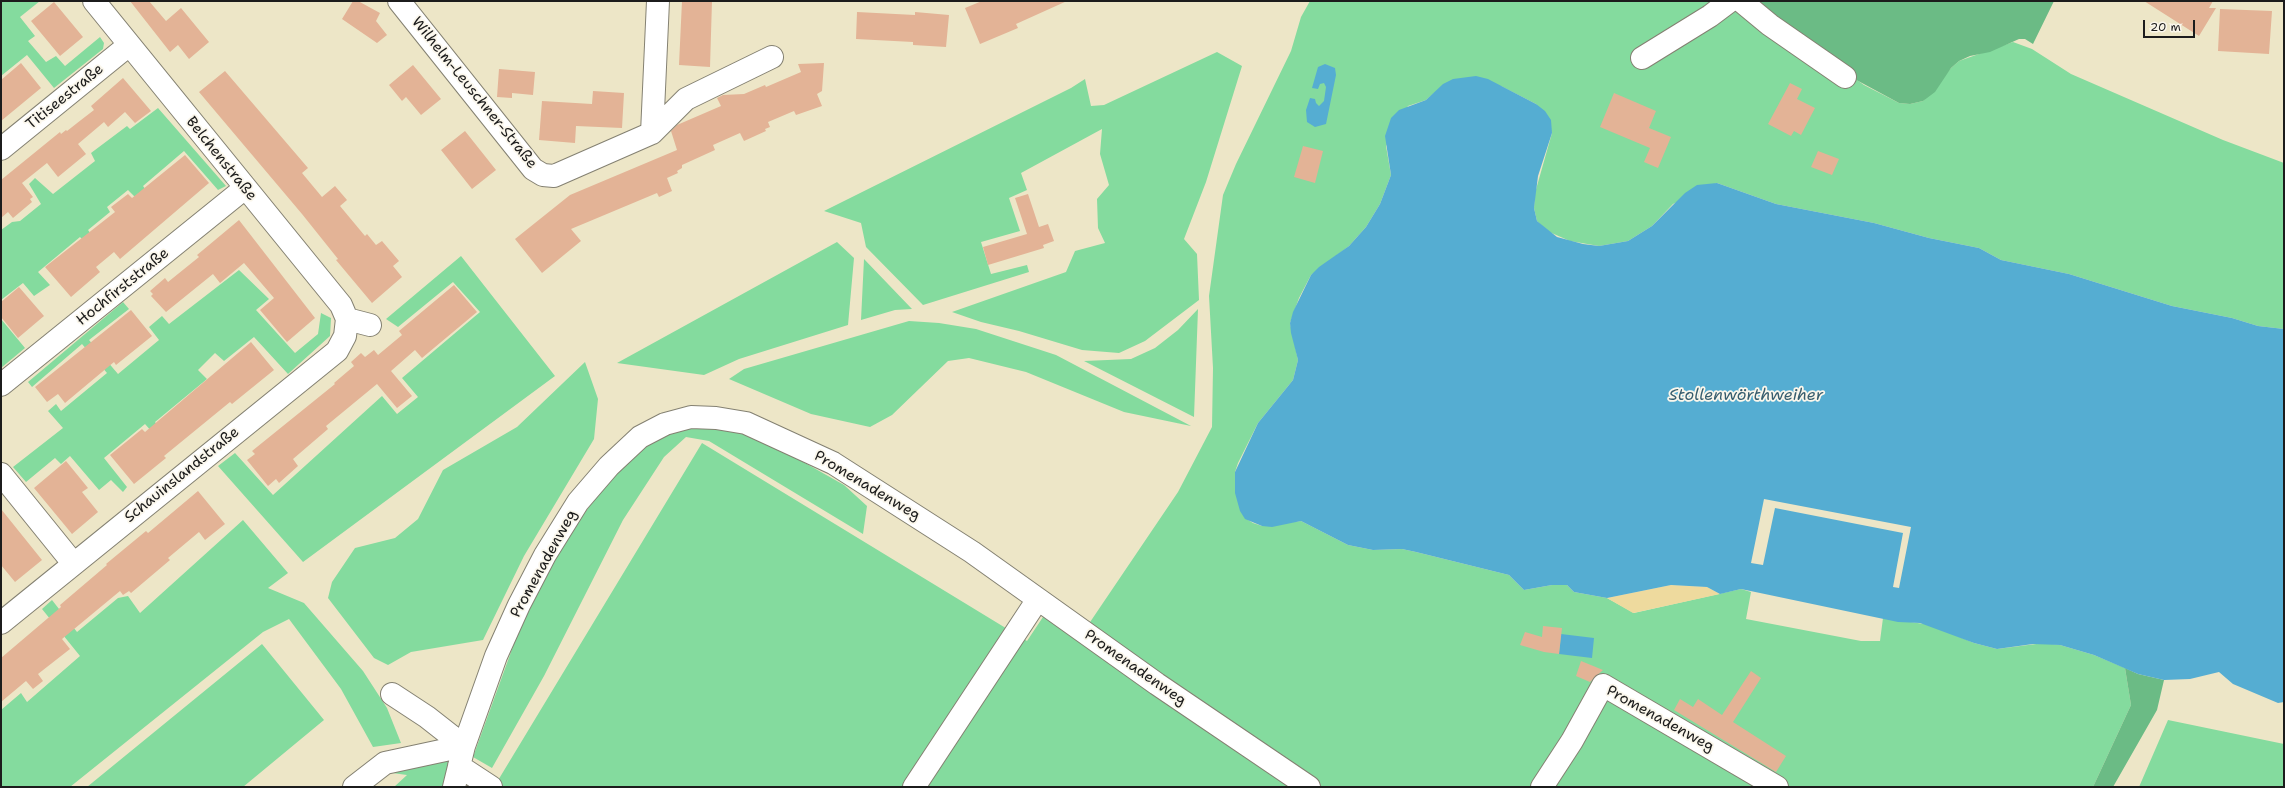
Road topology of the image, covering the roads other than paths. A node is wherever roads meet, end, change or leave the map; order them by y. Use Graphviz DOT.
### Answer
graph roads {
  1 [pos="94,1"];
  2 [pos="399,1"];
  3 [pos="658,1"];
  4 [pos="1730,1"];
  5 [pos="1742,1"];
  6 [pos="129,46"];
  7 [pos="772,58"];
  8 [pos="1642,58"];
  9 [pos="1845,77"];
  10 [pos="652,133"];
  11 [pos="1,149"];
  12 [pos="245,188"];
  13 [pos="347,318"];
  14 [pos="370,325"];
  15 [pos="1,385"];
  16 [pos="1,474"];
  17 [pos="73,563"];
  18 [pos="1038,599"];
  19 [pos="1,623"];
  20 [pos="392,694"];
  21 [pos="461,756"];
  22 [pos="354,787"];
  23 [pos="454,787"];
  24 [pos="491,787"];
  25 [pos="914,787"];
  26 [pos="1310,787"];
  27 [pos="1542,787"];
  28 [pos="1777,787"];
  1 -- 6 [label="street, Belchenstraße"];
  2 -- 10 [label="street, Wilhelm-Leuschner-Straße"];
  3 -- 10 [label="street"];
  4 -- 8 [label="street"];
  5 -- 9 [label="street"];
  6 -- 11 [label="street, Titiseestraße"];
  6 -- 12 [label="street, Belchenstraße"];
  7 -- 10 [label="street"];
  12 -- 13 [label="street, Belchenstraße"];
  12 -- 15 [label="street, Hochfirststraße"];
  13 -- 14 [label="street"];
  13 -- 17 [label="street, Schauinslandstraße"];
  16 -- 17 [label="street"];
  17 -- 19 [label="street, Schauinslandstraße"];
  18 -- 21 [label="street, Promenadenweg"];
  18 -- 25 [label="street"];
  18 -- 26 [label="street, Promenadenweg"];
  20 -- 21 [label="street"];
  21 -- 22 [label="street"];
  21 -- 23 [label="street, Promenadenweg"];
  21 -- 24 [label="street"];
  27 -- 28 [label="street, Promenadenweg"];
}
